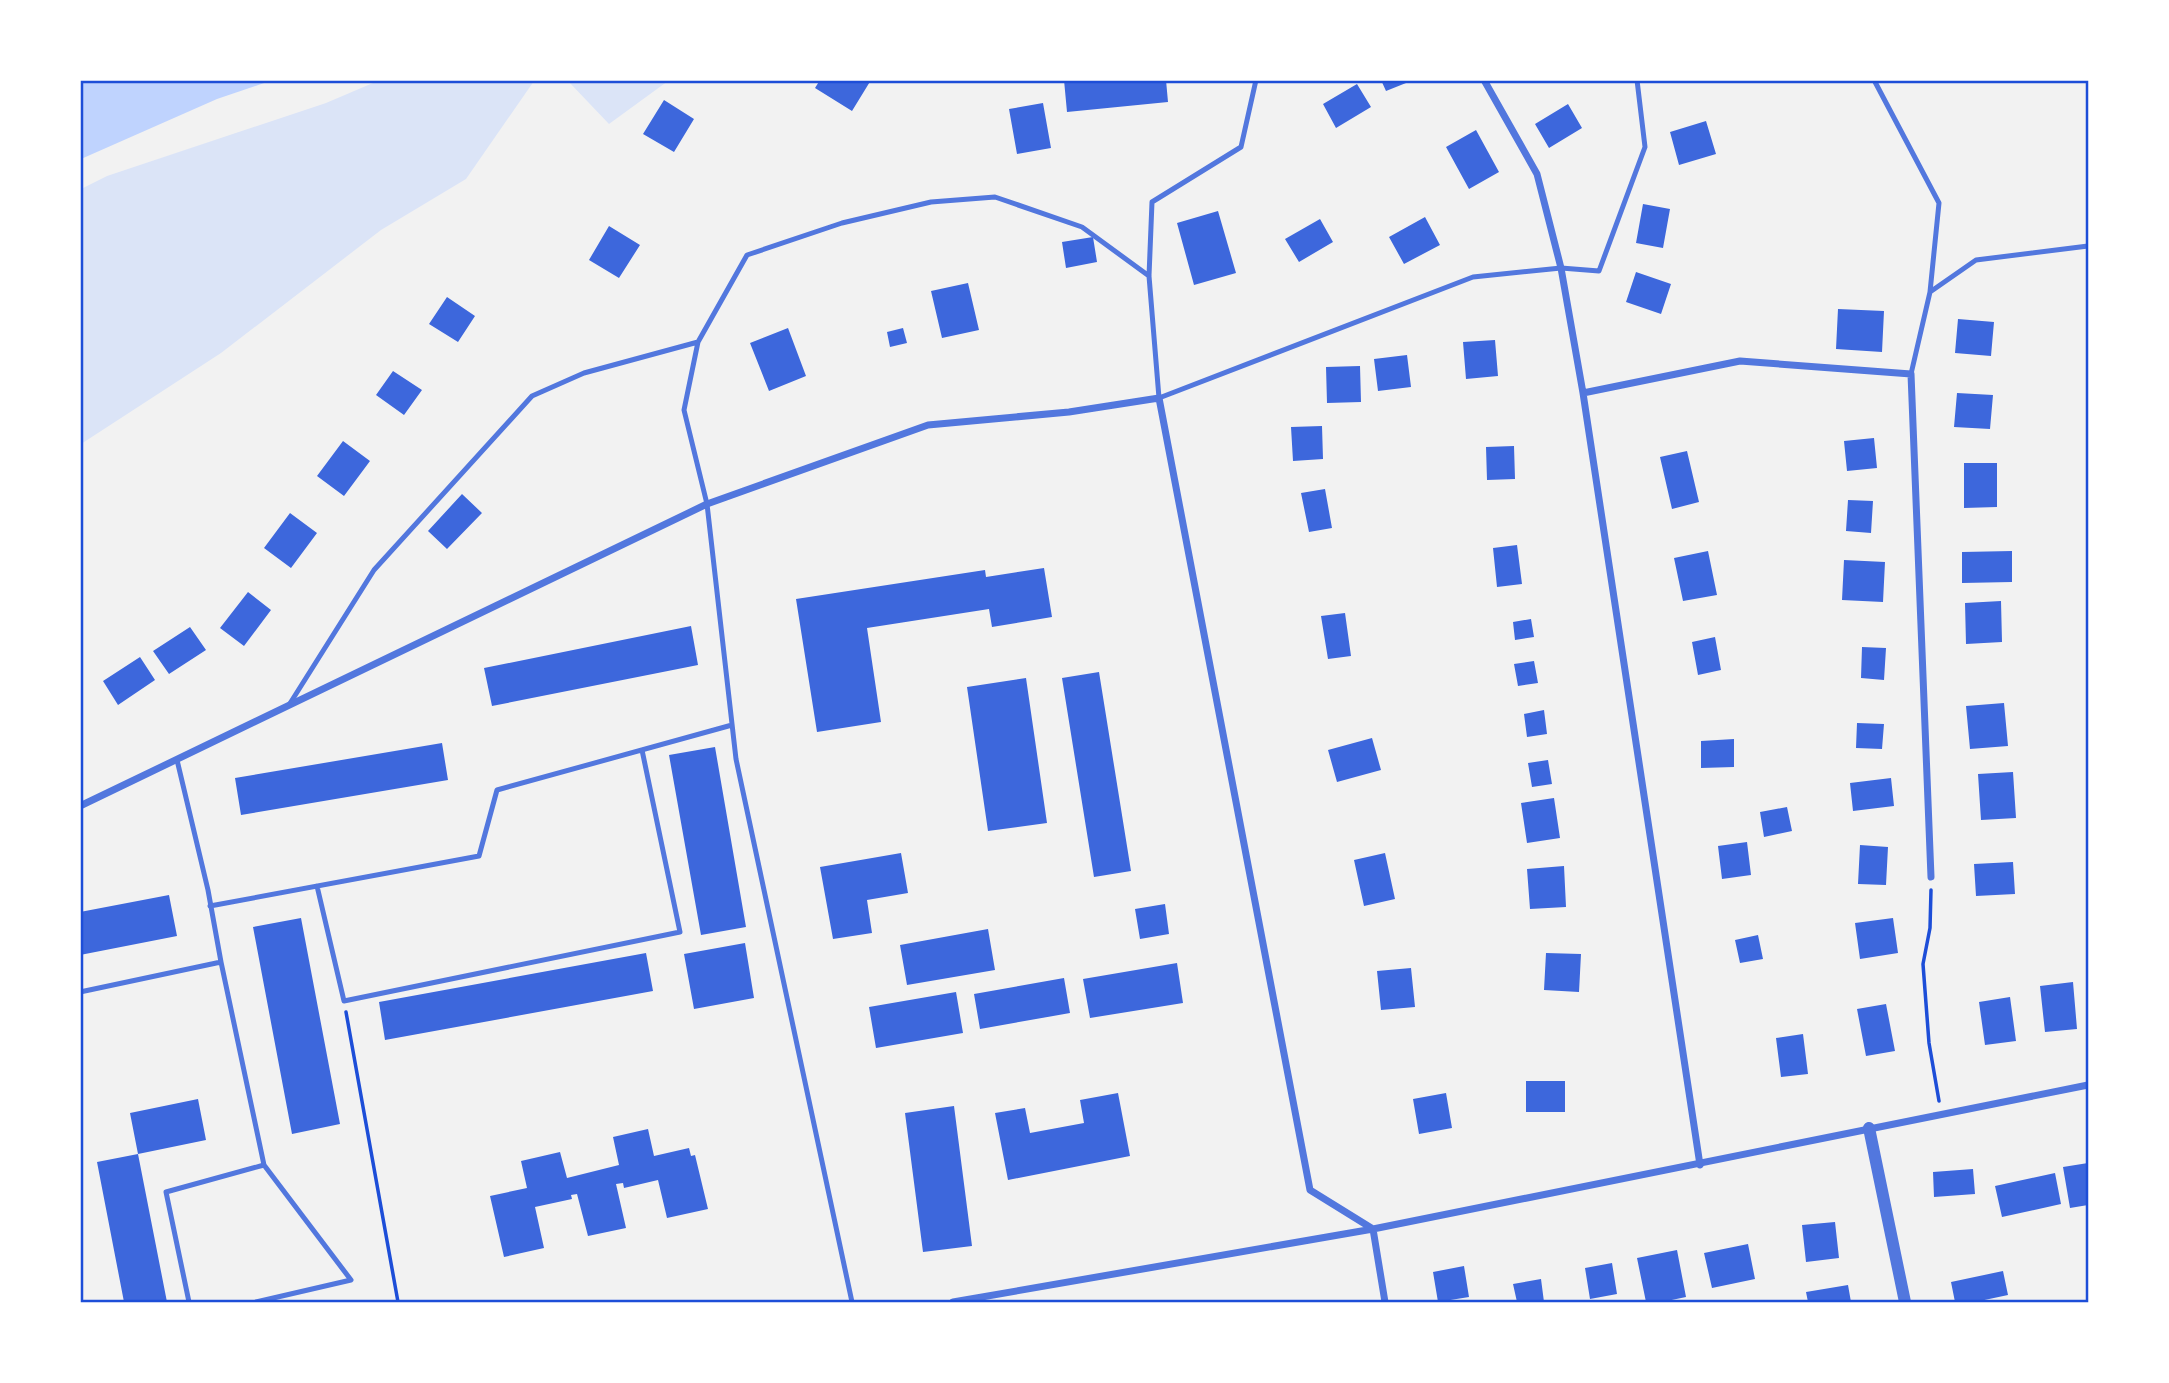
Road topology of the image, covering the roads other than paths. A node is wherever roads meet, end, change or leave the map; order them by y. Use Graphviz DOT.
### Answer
graph roads {
  1 [pos="1256,80"];
  2 [pos="1484,80"];
  3 [pos="1637,80"];
  4 [pos="1874,80"];
  5 [pos="2088,246"];
  6 [pos="1561,268"];
  7 [pos="1149,276"];
  8 [pos="1930,292"];
  9 [pos="698,342"];
  10 [pos="1911,374"];
  11 [pos="1583,393"];
  12 [pos="1159,398"];
  13 [pos="707,504"];
  14 [pos="289,705"];
  15 [pos="732,725"];
  16 [pos="642,750"];
  17 [pos="177,760"];
  18 [pos="80,806"];
  19 [pos="1931,877"];
  20 [pos="317,886"];
  21 [pos="210,906"];
  22 [pos="221,962"];
  23 [pos="80,992"];
  24 [pos="2088,1085"];
  25 [pos="1869,1128"];
  26 [pos="264,1165"];
  27 [pos="1700,1165"];
  28 [pos="1373,1229"];
  29 [pos="189,1303"];
  30 [pos="256,1303"];
  31 [pos="852,1303"];
  32 [pos="953,1303"];
  33 [pos="1385,1303"];
  34 [pos="1905,1303"];
  1 -- 7 [label="lane"];
  2 -- 6 [label="street"];
  3 -- 6 [label="lane"];
  4 -- 8 [label="lane"];
  5 -- 8 [label="lane"];
  6 -- 11 [label="street"];
  6 -- 12 [label="lane"];
  7 -- 9 [label="lane"];
  7 -- 12 [label="lane"];
  8 -- 10 [label="lane"];
  9 -- 13 [label="lane"];
  9 -- 14 [label="lane"];
  10 -- 11 [label="street"];
  10 -- 19 [label="street"];
  11 -- 27 [label="street"];
  12 -- 13 [label="street"];
  12 -- 28 [label="street"];
  13 -- 14 [label="street"];
  13 -- 15 [label="lane"];
  14 -- 17 [label="street"];
  15 -- 16 [label="lane"];
  15 -- 31 [label="lane"];
  16 -- 20 [label="lane"];
  16 -- 20 [label="lane"];
  17 -- 18 [label="street"];
  17 -- 21 [label="lane"];
  20 -- 21 [label="lane"];
  21 -- 22 [label="lane"];
  22 -- 23 [label="lane"];
  22 -- 26 [label="lane"];
  24 -- 25 [label="street"];
  25 -- 27 [label="street"];
  25 -- 34 [label="street"];
  26 -- 29 [label="lane"];
  26 -- 30 [label="lane"];
  27 -- 28 [label="street"];
  28 -- 32 [label="street"];
  28 -- 33 [label="street"];
}
